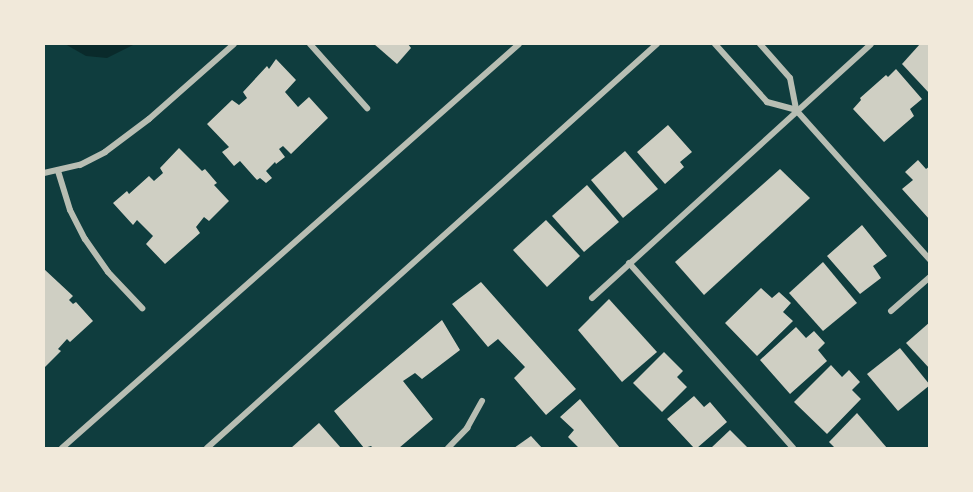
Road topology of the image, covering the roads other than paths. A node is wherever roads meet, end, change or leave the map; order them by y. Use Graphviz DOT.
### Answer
graph roads {
  1 [pos="234,44"];
  2 [pos="310,44"];
  3 [pos="519,44"];
  4 [pos="657,44"];
  5 [pos="715,44"];
  6 [pos="760,44"];
  7 [pos="871,44"];
  8 [pos="367,108"];
  9 [pos="796,110"];
  10 [pos="57,171"];
  11 [pos="44,173"];
  12 [pos="930,260"];
  13 [pos="629,263"];
  14 [pos="930,277"];
  15 [pos="592,298"];
  16 [pos="141,308"];
  17 [pos="891,311"];
  18 [pos="482,401"];
  19 [pos="62,448"];
  20 [pos="207,448"];
  21 [pos="448,448"];
  22 [pos="793,448"];
  1 -- 10 [label="street"];
  2 -- 8 [label="street"];
  3 -- 19 [label="street"];
  4 -- 20 [label="street"];
  5 -- 9 [label="street"];
  6 -- 9 [label="street"];
  7 -- 9 [label="street"];
  9 -- 12 [label="street"];
  9 -- 13 [label="street"];
  10 -- 11 [label="street"];
  10 -- 16 [label="street"];
  13 -- 15 [label="street"];
  13 -- 22 [label="street"];
  14 -- 17 [label="street"];
  18 -- 21 [label="street"];
}
